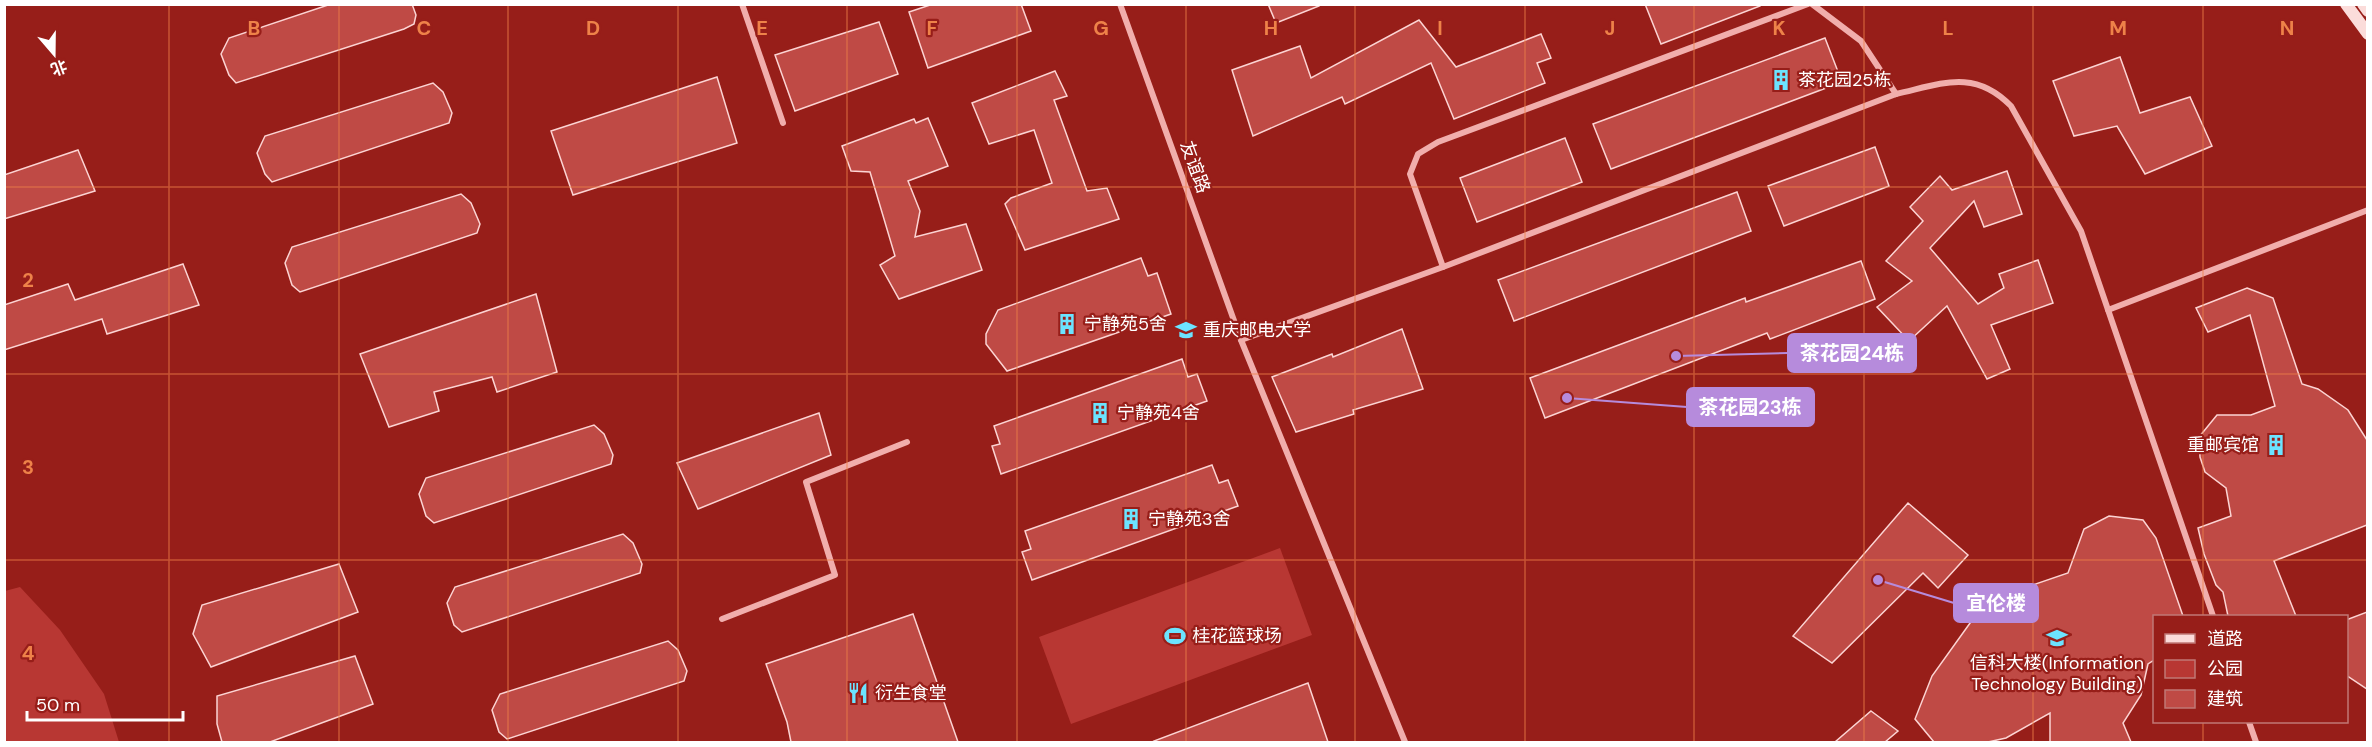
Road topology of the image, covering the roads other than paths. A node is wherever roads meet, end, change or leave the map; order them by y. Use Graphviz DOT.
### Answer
graph roads {
  1 [pos="742,4"];
  2 [pos="1120,4"];
  3 [pos="1810,4"];
  4 [pos="2346,4"];
  5 [pos="2363,4"];
  6 [pos="2367,11"];
  7 [pos="2367,34"];
  8 [pos="1896,94"];
  9 [pos="783,123"];
  10 [pos="2367,210"];
  11 [pos="1443,267"];
  12 [pos="2108,310"];
  13 [pos="1241,340"];
  14 [pos="907,442"];
  15 [pos="2212,615"];
  16 [pos="722,620"];
  17 [pos="2248,723"];
  18 [pos="1405,742"];
  19 [pos="2256,742"];
  1 -- 9 [label="street"];
  2 -- 13 [label="street, 友谊路"];
  3 -- 8 [label="street"];
  3 -- 11 [label="street"];
  4 -- 7 [label="main road"];
  5 -- 6 [label="main road"];
  8 -- 11 [label="street"];
  8 -- 12 [label="street"];
  10 -- 12 [label="street"];
  11 -- 13 [label="street"];
  12 -- 15 [label="street"];
  13 -- 18 [label="street, 友谊路"];
  14 -- 16 [label="street"];
  17 -- 19 [label="street"];
}
